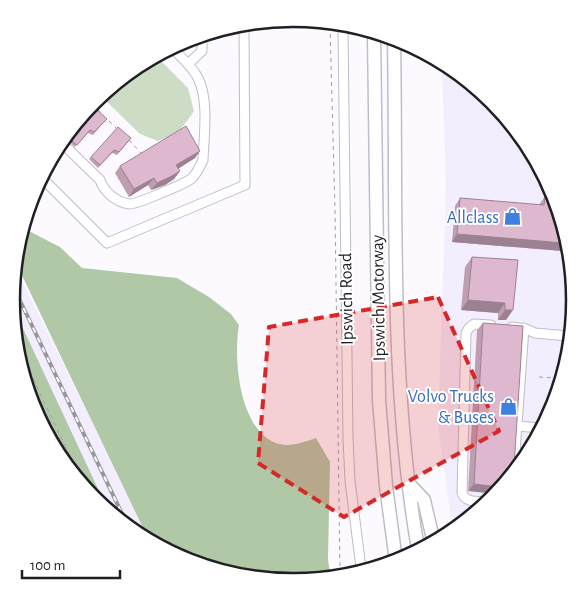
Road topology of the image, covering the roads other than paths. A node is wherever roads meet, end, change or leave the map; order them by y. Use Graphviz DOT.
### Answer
graph roads {
  1 [pos="244,31"];
  2 [pos="343,31"];
  3 [pos="374,39"];
  4 [pos="202,42"];
  5 [pos="394,47"];
  6 [pos="177,53"];
  7 [pos="188,64"];
  8 [pos="66,147"];
  9 [pos="47,183"];
  10 [pos="524,328"];
  11 [pos="564,336"];
  12 [pos="517,426"];
  13 [pos="534,428"];
  14 [pos="514,460"];
  15 [pos="409,484"];
  16 [pos="477,501"];
  17 [pos="432,534"];
  18 [pos="417,543"];
  19 [pos="395,553"];
  20 [pos="361,565"];
  1 -- 9 [label="street"];
  2 -- 20 [label="street, Ipswich Road"];
  3 -- 19 [label="highway, Ipswich Motorway"];
  4 -- 7 [label="street"];
  5 -- 15 [label="highway, Ipswich Motorway"];
  6 -- 7 [label="street"];
  7 -- 8 [label="street"];
  10 -- 11 [label="street"];
  10 -- 12 [label="street"];
  10 -- 16 [label="street"];
  12 -- 13 [label="street"];
  12 -- 14 [label="street"];
  15 -- 17 [label="highway"];
  15 -- 18 [label="highway, Ipswich Motorway"];
}
